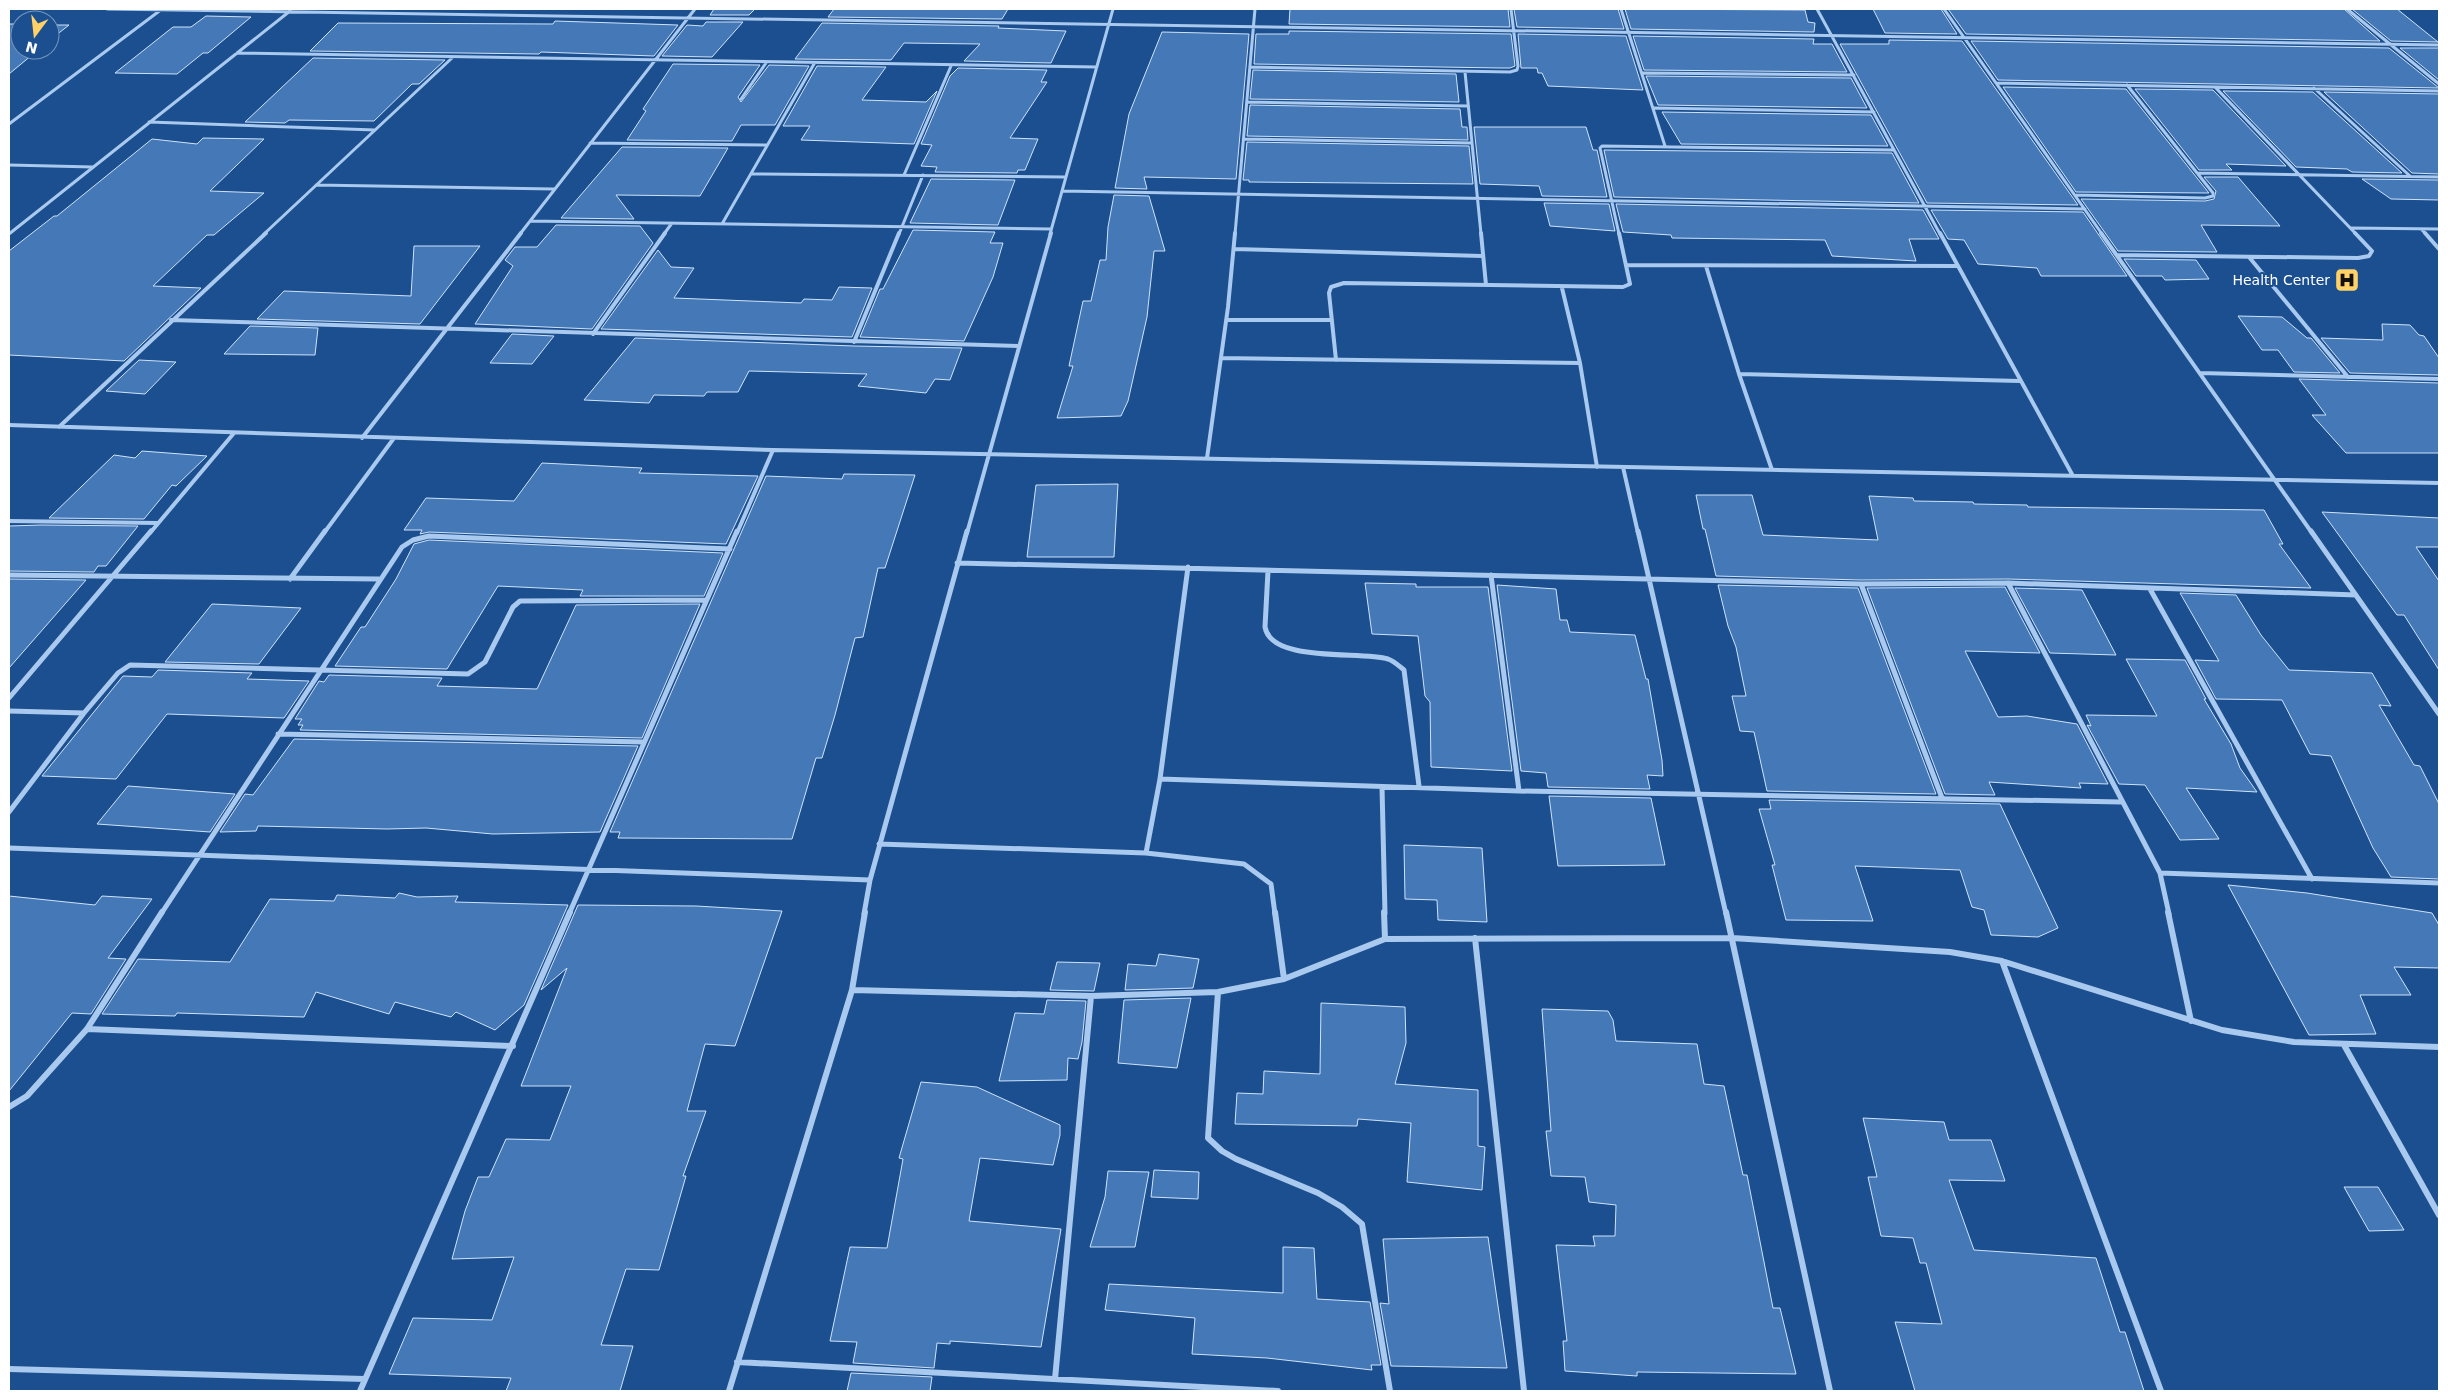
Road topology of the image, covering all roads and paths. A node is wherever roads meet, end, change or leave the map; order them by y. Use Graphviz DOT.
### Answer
graph roads {
  1 [pos="107,9"];
  2 [pos="163,9"];
  3 [pos="695,9"];
  4 [pos="1113,9"];
  5 [pos="1255,9"];
  6 [pos="1511,9"];
  7 [pos="1621,9"];
  8 [pos="1817,9"];
  9 [pos="1944,9"];
  10 [pos="2347,9"];
  11 [pos="291,10"];
  12 [pos="688,17"];
  13 [pos="1109,23"];
  14 [pos="1254,25"];
  15 [pos="1513,30"];
  16 [pos="1630,32"];
  17 [pos="1832,35"];
  18 [pos="1964,38"];
  19 [pos="2391,44"];
  20 [pos="2439,45"];
  21 [pos="237,53"];
  22 [pos="452,57"];
  23 [pos="654,61"];
  24 [pos="766,63"];
  25 [pos="814,64"];
  26 [pos="952,66"];
  27 [pos="1096,67"];
  28 [pos="1250,67"];
  29 [pos="1465,72"];
  30 [pos="1643,73"];
  31 [pos="1854,75"];
  32 [pos="1996,83"];
  33 [pos="2439,84"];
  34 [pos="2127,85"];
  35 [pos="2215,87"];
  36 [pos="2314,88"];
  37 [pos="2439,91"];
  38 [pos="741,98"];
  39 [pos="1247,102"];
  40 [pos="1468,106"];
  41 [pos="1654,108"];
  42 [pos="1874,112"];
  43 [pos="149,122"];
  44 [pos="9,124"];
  45 [pos="375,130"];
  46 [pos="1244,139"];
  47 [pos="590,143"];
  48 [pos="1472,143"];
  49 [pos="768,145"];
  50 [pos="1665,146"];
  51 [pos="1894,150"];
  52 [pos="9,165"];
  53 [pos="93,167"];
  54 [pos="2197,173"];
  55 [pos="750,174"];
  56 [pos="904,175"];
  57 [pos="923,175"];
  58 [pos="2301,175"];
  59 [pos="2411,176"];
  60 [pos="2439,177"];
  61 [pos="1065,178"];
  62 [pos="316,185"];
  63 [pos="554,190"];
  64 [pos="1062,191"];
  65 [pos="1239,194"];
  66 [pos="2075,195"];
  67 [pos="1477,198"];
  68 [pos="1613,199"];
  69 [pos="1923,206"];
  70 [pos="2085,209"];
  71 [pos="530,221"];
  72 [pos="672,223"];
  73 [pos="722,224"];
  74 [pos="902,227"];
  75 [pos="2351,228"];
  76 [pos="1051,229"];
  77 [pos="2421,229"];
  78 [pos="2439,230"];
  79 [pos="9,234"];
  80 [pos="2439,248"];
  81 [pos="1234,249"];
  82 [pos="2117,255"];
  83 [pos="1482,256"];
  84 [pos="2249,257"];
  85 [pos="1626,265"];
  86 [pos="1706,266"];
  87 [pos="1957,266"];
  88 [pos="1486,285"];
  89 [pos="1562,288"];
  90 [pos="171,320"];
  91 [pos="1226,320"];
  92 [pos="1332,320"];
  93 [pos="446,329"];
  94 [pos="593,334"];
  95 [pos="854,342"];
  96 [pos="1018,346"];
  97 [pos="1221,358"];
  98 [pos="1336,360"];
  99 [pos="1580,362"];
  100 [pos="2200,373"];
  101 [pos="1738,374"];
  102 [pos="2348,377"];
  103 [pos="2439,379"];
  104 [pos="2020,381"];
  105 [pos="9,425"];
  106 [pos="59,427"];
  107 [pos="234,433"];
  108 [pos="362,438"];
  109 [pos="394,438"];
  110 [pos="773,450"];
  111 [pos="988,454"];
  112 [pos="1207,458"];
  113 [pos="1597,467"];
  114 [pos="1623,467"];
  115 [pos="1772,470"];
  116 [pos="2073,476"];
  117 [pos="2275,480"];
  118 [pos="2439,483"];
  119 [pos="9,521"];
  120 [pos="157,523"];
  121 [pos="730,549"];
  122 [pos="958,563"];
  123 [pos="1188,568"];
  124 [pos="1268,571"];
  125 [pos="9,575"];
  126 [pos="1491,576"];
  127 [pos="112,577"];
  128 [pos="1650,578"];
  129 [pos="290,579"];
  130 [pos="380,579"];
  131 [pos="2008,583"];
  132 [pos="1861,584"];
  133 [pos="2150,589"];
  134 [pos="2356,594"];
  135 [pos="706,600"];
  136 [pos="320,669"];
  137 [pos="9,698"];
  138 [pos="9,711"];
  139 [pos="84,713"];
  140 [pos="2439,714"];
  141 [pos="278,734"];
  142 [pos="644,742"];
  143 [pos="1160,779"];
  144 [pos="1419,786"];
  145 [pos="1382,788"];
  146 [pos="1519,791"];
  147 [pos="1699,793"];
  148 [pos="1942,798"];
  149 [pos="2121,802"];
  150 [pos="9,812"];
  151 [pos="880,844"];
  152 [pos="9,848"];
  153 [pos="1146,853"];
  154 [pos="198,855"];
  155 [pos="588,869"];
  156 [pos="2160,873"];
  157 [pos="2312,879"];
  158 [pos="870,880"];
  159 [pos="2439,883"];
  160 [pos="1475,938"];
  161 [pos="1732,938"];
  162 [pos="1385,939"];
  163 [pos="2002,962"];
  164 [pos="1284,979"];
  165 [pos="852,990"];
  166 [pos="1218,992"];
  167 [pos="1091,996"];
  168 [pos="2191,1021"];
  169 [pos="88,1029"];
  170 [pos="513,1046"];
  171 [pos="2344,1046"];
  172 [pos="2439,1047"];
  173 [pos="9,1107"];
  174 [pos="2439,1215"];
  175 [pos="737,1362"];
  176 [pos="9,1369"];
  177 [pos="365,1379"];
  178 [pos="1055,1379"];
  179 [pos="360,1391"];
  180 [pos="729,1391"];
  181 [pos="1278,1391"];
  182 [pos="1390,1391"];
  183 [pos="1524,1391"];
  184 [pos="1830,1391"];
  185 [pos="2161,1391"];
  1 -- 2 [label="street"];
  2 -- 11 [label="street"];
  2 -- 44 [label="street"];
  3 -- 12 [label="street"];
  4 -- 13 [label="street"];
  5 -- 14 [label="street"];
  6 -- 15 [label="street"];
  7 -- 16 [label="street"];
  8 -- 17 [label="street"];
  9 -- 18 [label="street"];
  10 -- 19 [label="street"];
  11 -- 12 [label="street"];
  11 -- 21 [label="street"];
  12 -- 13 [label="street"];
  12 -- 23 [label="street"];
  13 -- 14 [label="street"];
  13 -- 27 [label="street"];
  14 -- 15 [label="street"];
  14 -- 28 [label="street"];
  15 -- 16 [label="street"];
  15 -- 29 [label="street"];
  16 -- 17 [label="street"];
  16 -- 30 [label="street"];
  17 -- 18 [label="street"];
  17 -- 31 [label="street"];
  18 -- 19 [label="street"];
  18 -- 32 [label="street"];
  19 -- 20 [label="street"];
  19 -- 33 [label="street"];
  21 -- 22 [label="street"];
  21 -- 43 [label="street"];
  22 -- 23 [label="street"];
  22 -- 45 [label="street"];
  23 -- 24 [label="street"];
  23 -- 47 [label="street"];
  24 -- 25 [label="street"];
  24 -- 38 [label="street"];
  25 -- 26 [label="street"];
  25 -- 49 [label="street"];
  26 -- 27 [label="street"];
  26 -- 56 [label="street"];
  27 -- 61 [label="street"];
  28 -- 29 [label="street"];
  28 -- 39 [label="street"];
  29 -- 40 [label="street"];
  30 -- 31 [label="street"];
  30 -- 41 [label="street"];
  31 -- 42 [label="street"];
  32 -- 34 [label="street"];
  32 -- 66 [label="street"];
  34 -- 35 [label="street"];
  34 -- 54 [label="street"];
  35 -- 36 [label="street"];
  35 -- 58 [label="street"];
  36 -- 37 [label="street"];
  36 -- 59 [label="street"];
  39 -- 40 [label="street"];
  39 -- 46 [label="street"];
  40 -- 48 [label="street"];
  41 -- 42 [label="street"];
  41 -- 50 [label="street"];
  42 -- 51 [label="street"];
  43 -- 45 [label="street"];
  43 -- 53 [label="street"];
  45 -- 62 [label="street"];
  46 -- 48 [label="street"];
  46 -- 65 [label="street"];
  47 -- 49 [label="street"];
  47 -- 63 [label="street"];
  48 -- 67 [label="street"];
  49 -- 55 [label="street"];
  50 -- 51 [label="street"];
  50 -- 68 [label="street"];
  51 -- 69 [label="street"];
  52 -- 53 [label="street"];
  53 -- 79 [label="street"];
  54 -- 58 [label="street"];
  54 -- 66 [label="street"];
  55 -- 56 [label="street"];
  55 -- 73 [label="street"];
  56 -- 57 [label="street"];
  57 -- 61 [label="street"];
  57 -- 74 [label="street"];
  58 -- 59 [label="street"];
  58 -- 75 [label="street"];
  59 -- 60 [label="street"];
  61 -- 64 [label="street"];
  62 -- 63 [label="street"];
  62 -- 90 [label="street"];
  63 -- 71 [label="street"];
  64 -- 65 [label="street"];
  64 -- 76 [label="street"];
  65 -- 67 [label="street"];
  65 -- 81 [label="street"];
  66 -- 70 [label="street"];
  67 -- 68 [label="street"];
  67 -- 83 [label="street"];
  68 -- 69 [label="street"];
  68 -- 85 [label="street"];
  69 -- 70 [label="street"];
  69 -- 87 [label="street"];
  70 -- 82 [label="street"];
  71 -- 72 [label="street"];
  71 -- 93 [label="street"];
  72 -- 73 [label="street"];
  72 -- 94 [label="street"];
  73 -- 74 [label="street"];
  74 -- 76 [label="street"];
  74 -- 95 [label="street"];
  75 -- 77 [label="street"];
  75 -- 84 [label="street"];
  76 -- 96 [label="street"];
  77 -- 78 [label="street"];
  77 -- 80 [label="street"];
  81 -- 83 [label="street"];
  81 -- 91 [label="street"];
  82 -- 84 [label="street"];
  82 -- 100 [label="street"];
  83 -- 88 [label="street"];
  84 -- 102 [label="street"];
  85 -- 86 [label="street"];
  85 -- 89 [label="street"];
  86 -- 87 [label="street"];
  86 -- 101 [label="street"];
  87 -- 104 [label="street"];
  88 -- 89 [label="street"];
  88 -- 92 [label="street"];
  89 -- 99 [label="street"];
  90 -- 93 [label="street"];
  90 -- 106 [label="street"];
  91 -- 92 [label="street"];
  91 -- 97 [label="street"];
  92 -- 98 [label="street"];
  93 -- 94 [label="street"];
  93 -- 108 [label="street"];
  94 -- 95 [label="street"];
  95 -- 96 [label="street"];
  96 -- 111 [label="street"];
  97 -- 98 [label="street"];
  97 -- 112 [label="street"];
  98 -- 99 [label="street"];
  99 -- 113 [label="street"];
  100 -- 102 [label="street"];
  100 -- 117 [label="street"];
  101 -- 104 [label="street"];
  101 -- 115 [label="street"];
  102 -- 103 [label="street"];
  104 -- 116 [label="street"];
  105 -- 106 [label="street"];
  106 -- 107 [label="street"];
  107 -- 108 [label="street"];
  107 -- 120 [label="street"];
  108 -- 109 [label="street"];
  109 -- 110 [label="street"];
  109 -- 129 [label="street"];
  110 -- 111 [label="street"];
  110 -- 121 [label="street"];
  111 -- 112 [label="street"];
  111 -- 122 [label="street"];
  112 -- 113 [label="street"];
  113 -- 114 [label="street"];
  114 -- 115 [label="street"];
  114 -- 128 [label="street"];
  115 -- 116 [label="street"];
  116 -- 117 [label="street"];
  117 -- 118 [label="street"];
  117 -- 134 [label="street"];
  119 -- 120 [label="street"];
  120 -- 127 [label="street"];
  121 -- 130 [label="street"];
  121 -- 135 [label="street"];
  122 -- 123 [label="street"];
  122 -- 151 [label="street"];
  123 -- 124 [label="street"];
  123 -- 143 [label="street"];
  124 -- 126 [label="street"];
  124 -- 144 [label="street"];
  125 -- 127 [label="street"];
  126 -- 128 [label="street"];
  126 -- 146 [label="street"];
  127 -- 129 [label="street"];
  127 -- 137 [label="street"];
  128 -- 132 [label="street"];
  128 -- 147 [label="street"];
  129 -- 130 [label="street"];
  130 -- 136 [label="street"];
  131 -- 132 [label="street"];
  131 -- 133 [label="street"];
  131 -- 149 [label="street"];
  132 -- 148 [label="street"];
  133 -- 134 [label="street"];
  133 -- 157 [label="street"];
  134 -- 140 [label="street"];
  135 -- 136 [label="street"];
  135 -- 142 [label="street"];
  136 -- 139 [label="street"];
  136 -- 141 [label="street"];
  138 -- 139 [label="street"];
  139 -- 150 [label="street"];
  141 -- 142 [label="street"];
  141 -- 154 [label="street"];
  142 -- 155 [label="street"];
  143 -- 145 [label="street"];
  143 -- 153 [label="street"];
  144 -- 145 [label="street"];
  144 -- 146 [label="street"];
  145 -- 162 [label="street"];
  146 -- 147 [label="street"];
  147 -- 148 [label="street"];
  147 -- 161 [label="street"];
  148 -- 149 [label="street"];
  149 -- 156 [label="street"];
  151 -- 153 [label="street"];
  151 -- 158 [label="street"];
  152 -- 154 [label="street"];
  153 -- 164 [label="street"];
  154 -- 155 [label="street"];
  154 -- 169 [label="street"];
  155 -- 158 [label="street"];
  155 -- 170 [label="street"];
  156 -- 157 [label="street"];
  156 -- 168 [label="street"];
  157 -- 159 [label="street"];
  158 -- 165 [label="street"];
  160 -- 161 [label="street"];
  160 -- 162 [label="street"];
  160 -- 183 [label="street"];
  161 -- 163 [label="street"];
  161 -- 184 [label="street"];
  162 -- 164 [label="street"];
  163 -- 168 [label="street"];
  163 -- 185 [label="street"];
  164 -- 166 [label="street"];
  165 -- 167 [label="street"];
  165 -- 175 [label="street"];
  166 -- 167 [label="street"];
  166 -- 182 [label="street"];
  167 -- 178 [label="street"];
  168 -- 171 [label="street"];
  169 -- 170 [label="street"];
  169 -- 173 [label="street"];
  170 -- 177 [label="street"];
  171 -- 172 [label="street"];
  171 -- 174 [label="street"];
  175 -- 178 [label="street"];
  175 -- 180 [label="street"];
  176 -- 177 [label="street"];
  177 -- 179 [label="street"];
  178 -- 181 [label="street"];
}
